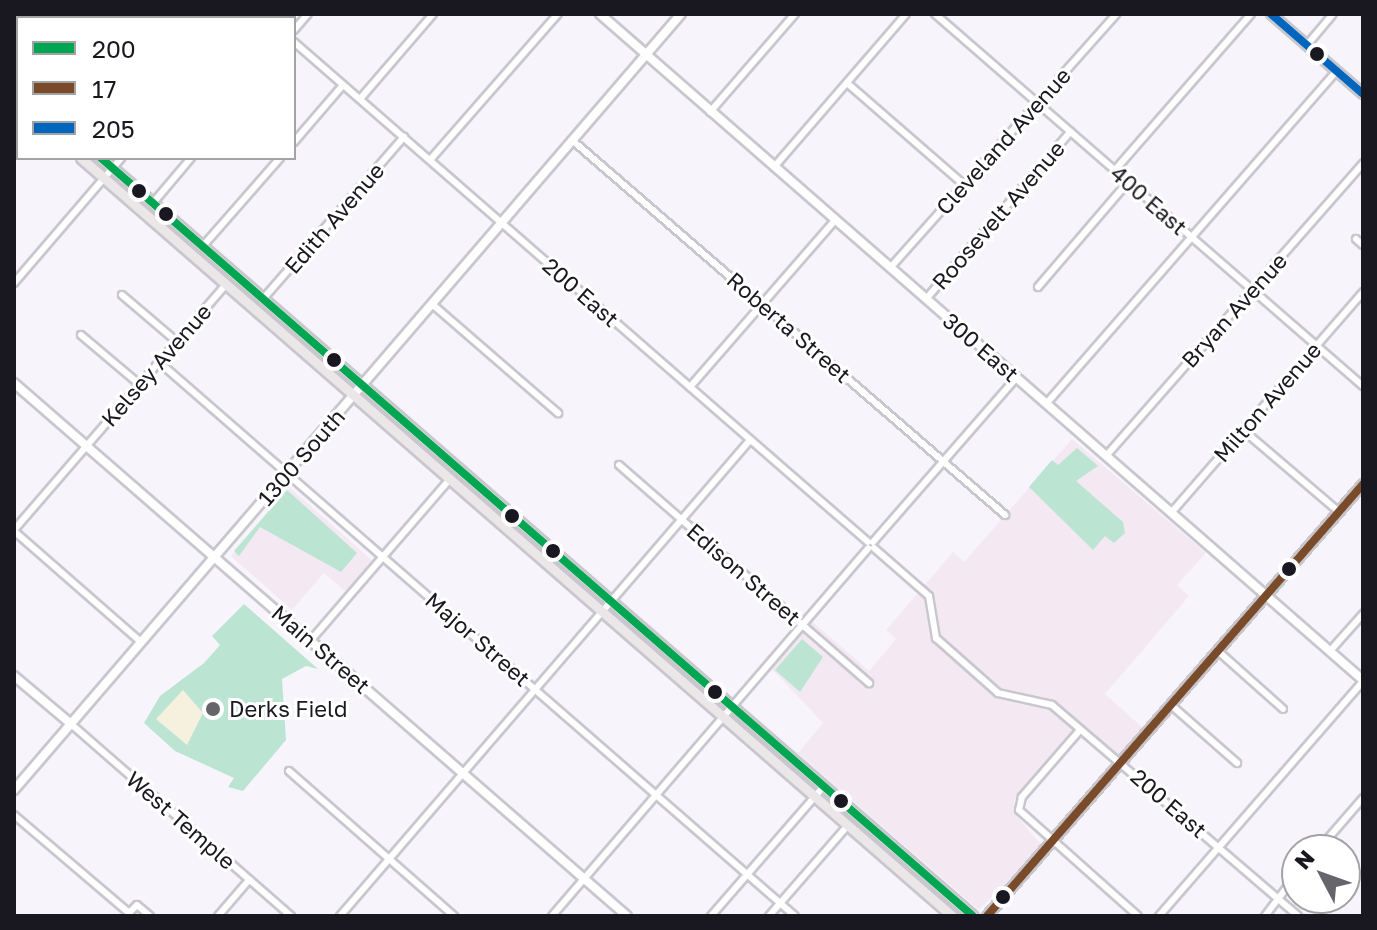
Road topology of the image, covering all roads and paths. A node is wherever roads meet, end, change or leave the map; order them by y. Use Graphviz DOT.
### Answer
graph roads {
  1 [pos="433,14"];
  2 [pos="558,14"];
  3 [pos="600,14"];
  4 [pos="681,14"];
  5 [pos="795,14"];
  6 [pos="906,14"];
  7 [pos="935,14"];
  8 [pos="1103,14"];
  9 [pos="1116,14"];
  10 [pos="1251,14"];
  11 [pos="1271,14"];
  12 [pos="1333,14"];
  13 [pos="1110,21"];
  14 [pos="296,44"];
  15 [pos="1307,45"];
  16 [pos="646,55"];
  17 [pos="1337,71"];
  18 [pos="847,83"];
  19 [pos="343,85"];
  20 [pos="1363,94"];
  21 [pos="360,99"];
  22 [pos="1037,103"];
  23 [pos="710,112"];
  24 [pos="1070,132"];
  25 [pos="404,137"];
  26 [pos="296,140"];
  27 [pos="572,140"];
  28 [pos="83,160"];
  29 [pos="103,160"];
  30 [pos="119,160"];
  31 [pos="189,160"];
  32 [pos="278,160"];
  33 [pos="430,160"];
  34 [pos="1363,163"];
  35 [pos="774,167"];
  36 [pos="112,168"];
  37 [pos="1115,170"];
  38 [pos="104,178"];
  39 [pos="1128,182"];
  40 [pos="963,184"];
  41 [pos="153,203"];
  42 [pos="835,220"];
  43 [pos="501,222"];
  44 [pos="1192,237"];
  45 [pos="173,238"];
  46 [pos="1356,239"];
  47 [pos="1363,245"];
  48 [pos="203,246"];
  49 [pos="890,268"];
  50 [pos="14,283"];
  51 [pos="226,284"];
  52 [pos="249,286"];
  53 [pos="1038,287"];
  54 [pos="1252,290"];
  55 [pos="1363,292"];
  56 [pos="122,295"];
  57 [pos="263,299"];
  58 [pos="926,299"];
  59 [pos="432,304"];
  60 [pos="762,304"];
  61 [pos="81,335"];
  62 [pos="176,341"];
  63 [pos="1316,346"];
  64 [pos="159,362"];
  65 [pos="1016,378"];
  66 [pos="14,383"];
  67 [pos="139,384"];
  68 [pos="363,385"];
  69 [pos="1363,386"];
  70 [pos="690,387"];
  71 [pos="354,395"];
  72 [pos="1046,404"];
  73 [pos="558,413"];
  74 [pos="1243,430"];
  75 [pos="750,440"];
  76 [pos="86,445"];
  77 [pos="1106,456"];
  78 [pos="943,462"];
  79 [pos="619,465"];
  80 [pos="288,472"];
  81 [pos="450,479"];
  82 [pos="1363,484"];
  83 [pos="1339,512"];
  84 [pos="1171,513"];
  85 [pos="1005,515"];
  86 [pos="681,520"];
  87 [pos="14,530"];
  88 [pos="871,545"];
  89 [pos="383,556"];
  90 [pos="215,557"];
  91 [pos="1266,596"];
  92 [pos="611,601"];
  93 [pos="603,612"];
  94 [pos="1363,614"];
  95 [pos="802,625"];
  96 [pos="311,640"];
  97 [pos="141,642"];
  98 [pos="1218,651"];
  99 [pos="1330,651"];
  100 [pos="14,676"];
  101 [pos="1363,680"];
  102 [pos="869,683"];
  103 [pos="536,689"];
  104 [pos="1171,705"];
  105 [pos="733,707"];
  106 [pos="1283,709"];
  107 [pos="724,717"];
  108 [pos="71,724"];
  109 [pos="1080,730"];
  110 [pos="1237,763"];
  111 [pos="1119,765"];
  112 [pos="289,771"];
  113 [pos="463,773"];
  114 [pos="824,786"];
  115 [pos="14,790"];
  116 [pos="815,796"];
  117 [pos="655,797"];
  118 [pos="1363,798"];
  119 [pos="14,815"];
  120 [pos="848,825"];
  121 [pos="1332,834"];
  122 [pos="1052,841"];
  123 [pos="1219,847"];
  124 [pos="389,859"];
  125 [pos="744,877"];
  126 [pos="584,879"];
  127 [pos="249,880"];
  128 [pos="1281,894"];
  129 [pos="1278,898"];
  130 [pos="779,905"];
  131 [pos="150,916"];
  132 [pos="218,916"];
  133 [pos="291,916"];
  134 [pos="340,916"];
  135 [pos="454,916"];
  136 [pos="552,916"];
  137 [pos="627,916"];
  138 [pos="711,916"];
  139 [pos="769,916"];
  140 [pos="795,916"];
  141 [pos="952,916"];
  142 [pos="973,916"];
  143 [pos="987,916"];
  144 [pos="1138,916"];
  145 [pos="1159,916"];
  146 [pos="1265,916"];
  147 [pos="1298,916"];
  1 -- 21 [label="street"];
  2 -- 33 [label="street"];
  3 -- 16 [label="street, 300 East"];
  4 -- 16 [label="street, 1300 South"];
  5 -- 23 [label="street"];
  6 -- 18 [label="street"];
  7 -- 22 [label="street, 400 East"];
  8 -- 13 [label="street"];
  9 -- 13 [label="street, Cleveland Avenue"];
  10 -- 37 [label="street"];
  11 -- 15 [label="street"];
  12 -- 15 [label="street"];
  13 -- 22 [label="street, Cleveland Avenue"];
  14 -- 19 [label="street, 200 East"];
  15 -- 17 [label="street"];
  16 -- 23 [label="street, 300 East"];
  16 -- 27 [label="street, 1300 South"];
  17 -- 20 [label="street"];
  17 -- 44 [label="street"];
  18 -- 35 [label="street"];
  18 -- 40 [label="street"];
  19 -- 21 [label="street, 200 East"];
  19 -- 26 [label="street"];
  21 -- 25 [label="street, 200 East"];
  22 -- 24 [label="street, 400 East"];
  22 -- 40 [label="street, Cleveland Avenue"];
  23 -- 35 [label="street, 300 East"];
  24 -- 37 [label="street, 400 East"];
  24 -- 58 [label="street, Roosevelt Avenue"];
  25 -- 33 [label="street, 200 East"];
  25 -- 57 [label="street, Edith Avenue"];
  27 -- 43 [label="street, 1300 South"];
  27 -- 60 [label="street, Roberta Street"];
  28 -- 38 [label="main road"];
  29 -- 36 [label="main road"];
  30 -- 36 [label="street"];
  31 -- 41 [label="street"];
  32 -- 48 [label="street"];
  33 -- 43 [label="street, 200 East"];
  34 -- 54 [label="street, Bryan Avenue"];
  35 -- 42 [label="street, 300 East"];
  36 -- 38 [label="street"];
  36 -- 41 [label="main road"];
  37 -- 39 [label="street, 400 East"];
  38 -- 45 [label="main road"];
  38 -- 50 [label="street"];
  39 -- 44 [label="street, 400 East"];
  39 -- 53 [label="street"];
  40 -- 49 [label="street, Cleveland Avenue"];
  41 -- 48 [label="main road"];
  42 -- 49 [label="street, 300 East"];
  42 -- 60 [label="street"];
  43 -- 59 [label="street, 1300 South"];
  43 -- 70 [label="street, 200 East"];
  44 -- 54 [label="street, 400 East"];
  44 -- 72 [label="street"];
  45 -- 48 [label="main road"];
  45 -- 51 [label="main road"];
  46 -- 47 [label="street"];
  48 -- 52 [label="main road"];
  49 -- 58 [label="street, 300 East"];
  51 -- 52 [label="main road"];
  51 -- 62 [label="street, Kelsey Avenue"];
  51 -- 71 [label="main road"];
  52 -- 57 [label="main road"];
  54 -- 63 [label="street, 400 East"];
  54 -- 77 [label="street, Bryan Avenue"];
  55 -- 63 [label="street, Milton Avenue"];
  56 -- 62 [label="street"];
  57 -- 68 [label="main road"];
  58 -- 65 [label="street, 300 East"];
  59 -- 68 [label="street, 1300 South"];
  59 -- 73 [label="street"];
  60 -- 70 [label="street"];
  60 -- 78 [label="street, Roberta Street"];
  61 -- 67 [label="street"];
  62 -- 64 [label="street, Kelsey Avenue"];
  63 -- 69 [label="street, 400 East"];
  63 -- 74 [label="street, Milton Avenue"];
  64 -- 67 [label="street, Kelsey Avenue"];
  64 -- 80 [label="street, Major Street"];
  65 -- 72 [label="street, 300 East"];
  65 -- 78 [label="street"];
  66 -- 76 [label="street, Main Street"];
  67 -- 76 [label="street, Kelsey Avenue"];
  68 -- 71 [label="street, 1300 South"];
  68 -- 92 [label="main road"];
  70 -- 75 [label="street, 200 East"];
  71 -- 80 [label="street, 1300 South"];
  71 -- 81 [label="main road"];
  72 -- 77 [label="street, 300 East"];
  74 -- 83 [label="street"];
  74 -- 84 [label="street, Milton Avenue"];
  75 -- 86 [label="street"];
  75 -- 88 [label="street, 200 East"];
  76 -- 87 [label="street, Kelsey Avenue"];
  76 -- 90 [label="street, Main Street"];
  77 -- 84 [label="street, 300 East"];
  78 -- 85 [label="street, Roberta Street"];
  78 -- 88 [label="street"];
  79 -- 86 [label="street, Edison Street"];
  80 -- 89 [label="street, Major Street"];
  80 -- 90 [label="street, 1300 South"];
  81 -- 89 [label="street"];
  81 -- 93 [label="main road"];
  82 -- 83 [label="street"];
  83 -- 91 [label="street"];
  84 -- 91 [label="street, 300 East"];
  86 -- 92 [label="street"];
  86 -- 95 [label="street, Edison Street"];
  87 -- 97 [label="street"];
  88 -- 95 [label="street"];
  88 -- 109 [label="street, 200 East"];
  89 -- 96 [label="street"];
  89 -- 103 [label="street, Major Street"];
  90 -- 96 [label="street, Main Street"];
  90 -- 97 [label="street, 1300 South"];
  91 -- 98 [label="street"];
  91 -- 99 [label="street, 300 East"];
  92 -- 93 [label="street"];
  92 -- 105 [label="main road"];
  93 -- 103 [label="street"];
  93 -- 107 [label="main road"];
  94 -- 99 [label="street"];
  95 -- 102 [label="street, Edison Street"];
  95 -- 105 [label="street"];
  96 -- 113 [label="street, Main Street"];
  97 -- 108 [label="street, 1300 South"];
  98 -- 104 [label="street"];
  98 -- 106 [label="street"];
  99 -- 101 [label="street, 300 East"];
  100 -- 108 [label="street"];
  101 -- 123 [label="street"];
  103 -- 113 [label="street"];
  103 -- 117 [label="street, Major Street"];
  104 -- 110 [label="street"];
  104 -- 111 [label="street"];
  105 -- 107 [label="street"];
  105 -- 114 [label="main road"];
  107 -- 116 [label="main road"];
  107 -- 117 [label="street"];
  108 -- 115 [label="street, 1300 South"];
  108 -- 127 [label="street, West Temple"];
  109 -- 111 [label="street, 200 East"];
  109 -- 122 [label="street"];
  111 -- 122 [label="street"];
  111 -- 123 [label="street, 200 East"];
  112 -- 124 [label="street"];
  113 -- 124 [label="street"];
  113 -- 126 [label="street, Main Street"];
  114 -- 116 [label="street"];
  114 -- 142 [label="main road"];
  116 -- 120 [label="main road"];
  116 -- 125 [label="street"];
  117 -- 125 [label="street, Major Street"];
  117 -- 126 [label="street"];
  118 -- 121 [label="street"];
  119 -- 131 [label="street"];
  120 -- 130 [label="street"];
  120 -- 141 [label="main road"];
  122 -- 143 [label="street"];
  122 -- 144 [label="street"];
  123 -- 129 [label="street, 200 East"];
  123 -- 145 [label="street"];
  124 -- 134 [label="street"];
  124 -- 135 [label="street"];
  125 -- 130 [label="street, Major Street"];
  125 -- 138 [label="street"];
  126 -- 136 [label="street"];
  126 -- 137 [label="street, Main Street"];
  127 -- 132 [label="street"];
  127 -- 133 [label="street, West Temple"];
  128 -- 129 [label="street"];
  129 -- 146 [label="street"];
  129 -- 147 [label="street, 200 East"];
  130 -- 139 [label="street"];
  130 -- 140 [label="street, Major Street"];
}
